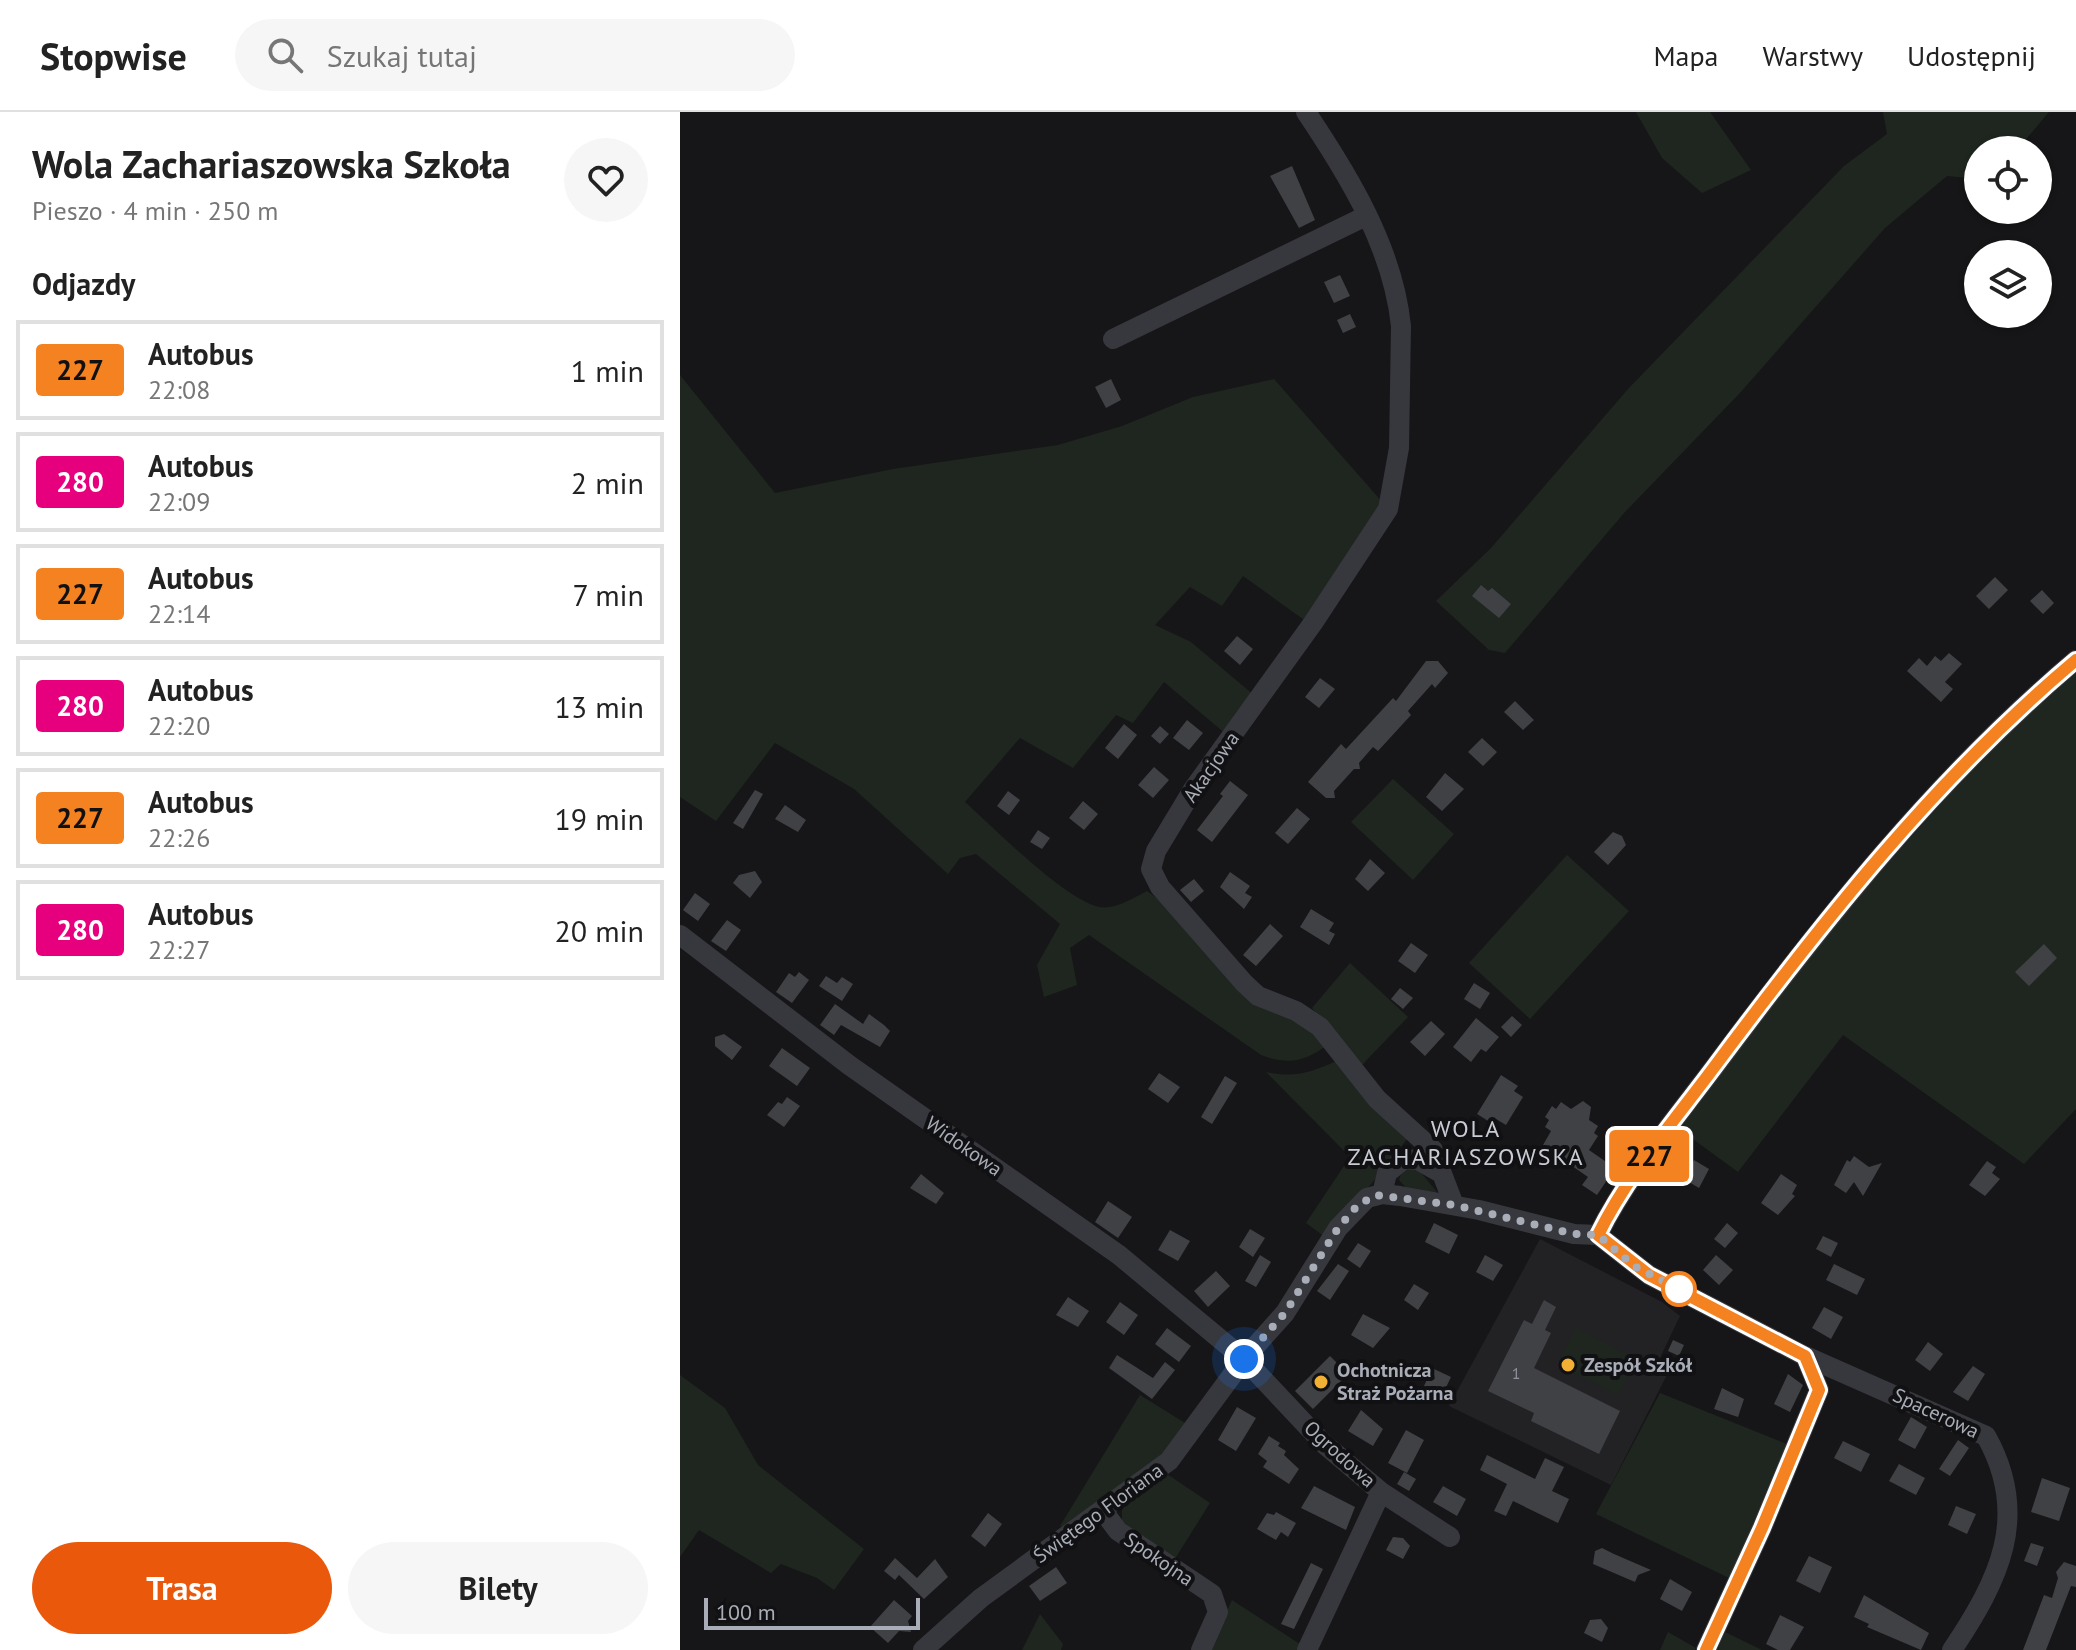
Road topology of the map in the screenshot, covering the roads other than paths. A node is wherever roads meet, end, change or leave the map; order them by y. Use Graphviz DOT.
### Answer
graph roads {
  1 [pos="1306,112"];
  2 [pos="1366,216"];
  3 [pos="1113,339"];
  4 [pos="2076,660"];
  5 [pos="680,935"];
  6 [pos="1418,1133"];
  7 [pos="1395,1164"];
  8 [pos="1441,1173"];
  9 [pos="1382,1194"];
  10 [pos="1454,1205"];
  11 [pos="1598,1235"];
  12 [pos="1805,1356"];
  13 [pos="1244,1359"];
  14 [pos="1381,1492"];
  15 [pos="1103,1511"];
  16 [pos="1450,1537"];
  17 [pos="923,1650"];
  18 [pos="1201,1650"];
  19 [pos="1307,1650"];
  20 [pos="1706,1650"];
  21 [pos="1952,1650"];
  1 -- 2 [label="street"];
  2 -- 3 [label="street"];
  2 -- 6 [label="street, Akacjowa"];
  4 -- 11 [label="street"];
  5 -- 13 [label="street, Widokowa"];
  6 -- 7 [label="street"];
  6 -- 8 [label="street, Akacjowa"];
  7 -- 8 [label="street"];
  7 -- 9 [label="street"];
  8 -- 10 [label="street, Akacjowa"];
  9 -- 10 [label="street"];
  9 -- 13 [label="street, Świętego Floriana"];
  10 -- 11 [label="street"];
  11 -- 12 [label="street, Spacerowa"];
  12 -- 20 [label="street"];
  12 -- 21 [label="street, Spacerowa"];
  13 -- 14 [label="street, Ogrodowa"];
  13 -- 15 [label="street, Świętego Floriana"];
  14 -- 16 [label="street"];
  14 -- 19 [label="street, Ogrodowa"];
  15 -- 17 [label="street, Świętego Floriana"];
  15 -- 18 [label="street, Spokojna"];
}
